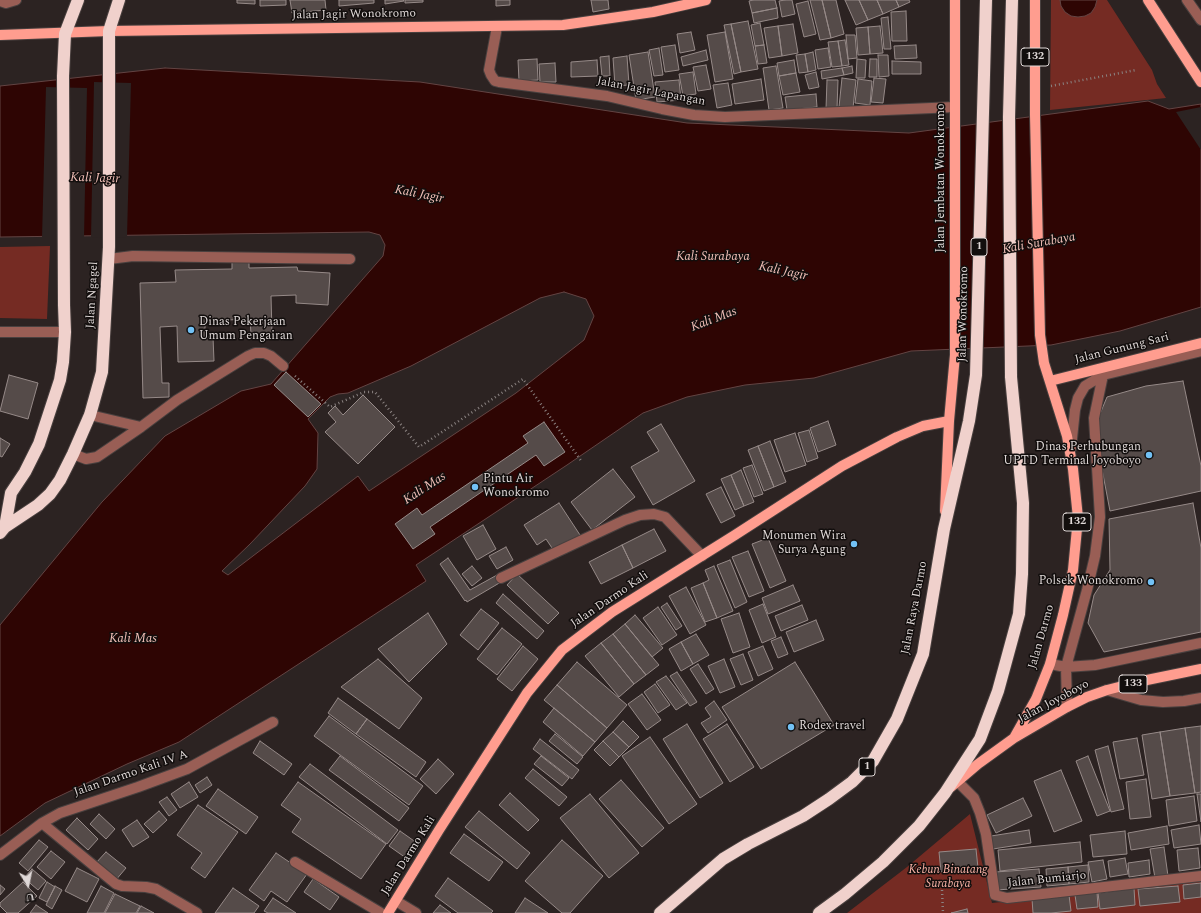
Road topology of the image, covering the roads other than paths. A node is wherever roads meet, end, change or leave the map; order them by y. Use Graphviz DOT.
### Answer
graph roads {
  1 [pos="16,0"];
  2 [pos="78,0"];
  3 [pos="119,0"];
  4 [pos="706,0"];
  5 [pos="955,0"];
  6 [pos="986,0"];
  7 [pos="1012,0"];
  8 [pos="1035,0"];
  9 [pos="1148,0"];
  10 [pos="1187,0"];
  11 [pos="0,1"];
  12 [pos="1201,20"];
  13 [pos="497,26"];
  14 [pos="109,31"];
  15 [pos="65,34"];
  16 [pos="0,35"];
  17 [pos="1201,82"];
  18 [pos="954,108"];
  19 [pos="109,253"];
  20 [pos="350,259"];
  21 [pos="0,332"];
  22 [pos="65,332"];
  23 [pos="1201,342"];
  24 [pos="1201,351"];
  25 [pos="955,355"];
  26 [pos="283,366"];
  27 [pos="1103,375"];
  28 [pos="1050,381"];
  29 [pos="90,415"];
  30 [pos="949,422"];
  31 [pos="141,427"];
  32 [pos="1070,453"];
  33 [pos="73,454"];
  34 [pos="944,529"];
  35 [pos="2,530"];
  36 [pos="702,556"];
  37 [pos="500,578"];
  38 [pos="1201,643"];
  39 [pos="1050,664"];
  40 [pos="1066,667"];
  41 [pos="1201,669"];
  42 [pos="1108,690"];
  43 [pos="1201,698"];
  44 [pos="1067,707"];
  45 [pos="273,722"];
  46 [pos="1014,738"];
  47 [pos="958,782"];
  48 [pos="945,793"];
  49 [pos="42,823"];
  50 [pos="0,855"];
  51 [pos="295,862"];
  52 [pos="1201,876"];
  53 [pos="396,901"];
  54 [pos="197,913"];
  55 [pos="381,913"];
  56 [pos="388,913"];
  57 [pos="415,913"];
  58 [pos="660,913"];
  59 [pos="819,913"];
  1 -- 11 [label="street"];
  2 -- 15 [label="highway, Jalan Ngagel"];
  3 -- 14 [label="highway, Jalan Ngagel"];
  4 -- 13 [label="main road, Jalan Jagir Wonokromo"];
  5 -- 18 [label="main road, Jalan Jembatan Wonokromo"];
  6 -- 34 [label="highway, Jalan Wonokromo / 1"];
  7 -- 48 [label="highway"];
  8 -- 28 [label="main road, 132"];
  9 -- 17 [label="main road"];
  10 -- 12 [label="street"];
  13 -- 14 [label="main road, Jalan Jagir Wonokromo"];
  13 -- 18 [label="street, Jalan Jagir Lapangan"];
  14 -- 15 [label="main road, Jalan Jagir Wonokromo"];
  14 -- 19 [label="highway, Jalan Ngagel"];
  15 -- 16 [label="main road, Jalan Jagir Wonokromo"];
  15 -- 22 [label="highway, Jalan Ngagel"];
  18 -- 25 [label="main road, Jalan Jembatan Wonokromo"];
  19 -- 20 [label="street"];
  19 -- 29 [label="highway, Jalan Ngagel"];
  21 -- 22 [label="street"];
  22 -- 35 [label="highway, Jalan Ngagel"];
  23 -- 28 [label="main road, Jalan Gunung Sari"];
  24 -- 27 [label="street"];
  25 -- 30 [label="main road, Jalan Raya Darmo"];
  26 -- 31 [label="street"];
  27 -- 32 [label="street"];
  27 -- 40 [label="street"];
  28 -- 32 [label="main road, Jalan Darmo / 132"];
  29 -- 31 [label="street"];
  29 -- 33 [label="highway, Jalan Ngagel"];
  30 -- 34 [label="main road, Jalan Raya Darmo"];
  30 -- 36 [label="main road, Jalan Darmo Kali"];
  31 -- 33 [label="street"];
  32 -- 39 [label="main road, Jalan Darmo / 132"];
  33 -- 35 [label="highway, Jalan Ngagel"];
  34 -- 58 [label="highway, Jalan Raya Darmo / 1"];
  36 -- 37 [label="street"];
  36 -- 53 [label="main road, Jalan Darmo Kali"];
  38 -- 40 [label="street"];
  39 -- 40 [label="street"];
  39 -- 46 [label="main road, Jalan Darmo / 132"];
  40 -- 44 [label="street"];
  41 -- 42 [label="main road, Jalan Joyoboyo / 133"];
  42 -- 43 [label="street"];
  42 -- 44 [label="main road, Jalan Joyoboyo / 133"];
  44 -- 46 [label="main road, Jalan Joyoboyo / 133"];
  45 -- 49 [label="street, Jalan Darmo Kali IV A"];
  46 -- 47 [label="main road, Jalan Darmo / 133"];
  47 -- 48 [label="main road, Jalan Darmo / 133"];
  47 -- 52 [label="street, Jalan Bumiarjo"];
  48 -- 59 [label="highway"];
  49 -- 50 [label="street, Jalan Darmo Kali IV A"];
  49 -- 54 [label="street"];
  51 -- 55 [label="street"];
  53 -- 56 [label="main road, Jalan Darmo Kali"];
  53 -- 57 [label="street"];
}
